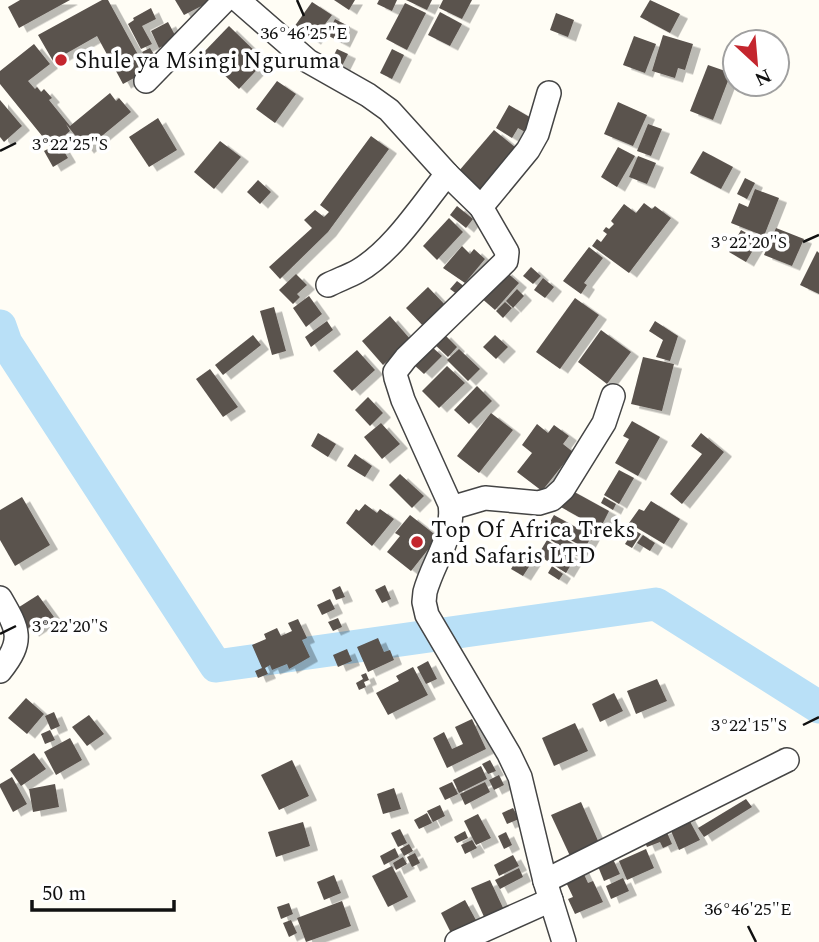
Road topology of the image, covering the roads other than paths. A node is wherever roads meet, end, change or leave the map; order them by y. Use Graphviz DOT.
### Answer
graph roads {
  1 [pos="225,0"];
  2 [pos="238,0"];
  3 [pos="146,81"];
  4 [pos="549,93"];
  5 [pos="447,174"];
  6 [pos="481,207"];
  7 [pos="328,285"];
  8 [pos="613,396"];
  9 [pos="451,508"];
  10 [pos="0,598"];
  11 [pos="0,671"];
  12 [pos="787,760"];
  13 [pos="548,891"];
  14 [pos="457,942"];
  15 [pos="564,942"];
  1 -- 3 [label="street"];
  2 -- 5 [label="street"];
  4 -- 6 [label="street"];
  5 -- 6 [label="street"];
  5 -- 7 [label="street"];
  6 -- 9 [label="street"];
  8 -- 9 [label="street"];
  9 -- 13 [label="street"];
  10 -- 11 [label="street"];
  12 -- 13 [label="street"];
  13 -- 14 [label="street"];
  13 -- 15 [label="street"];
}
